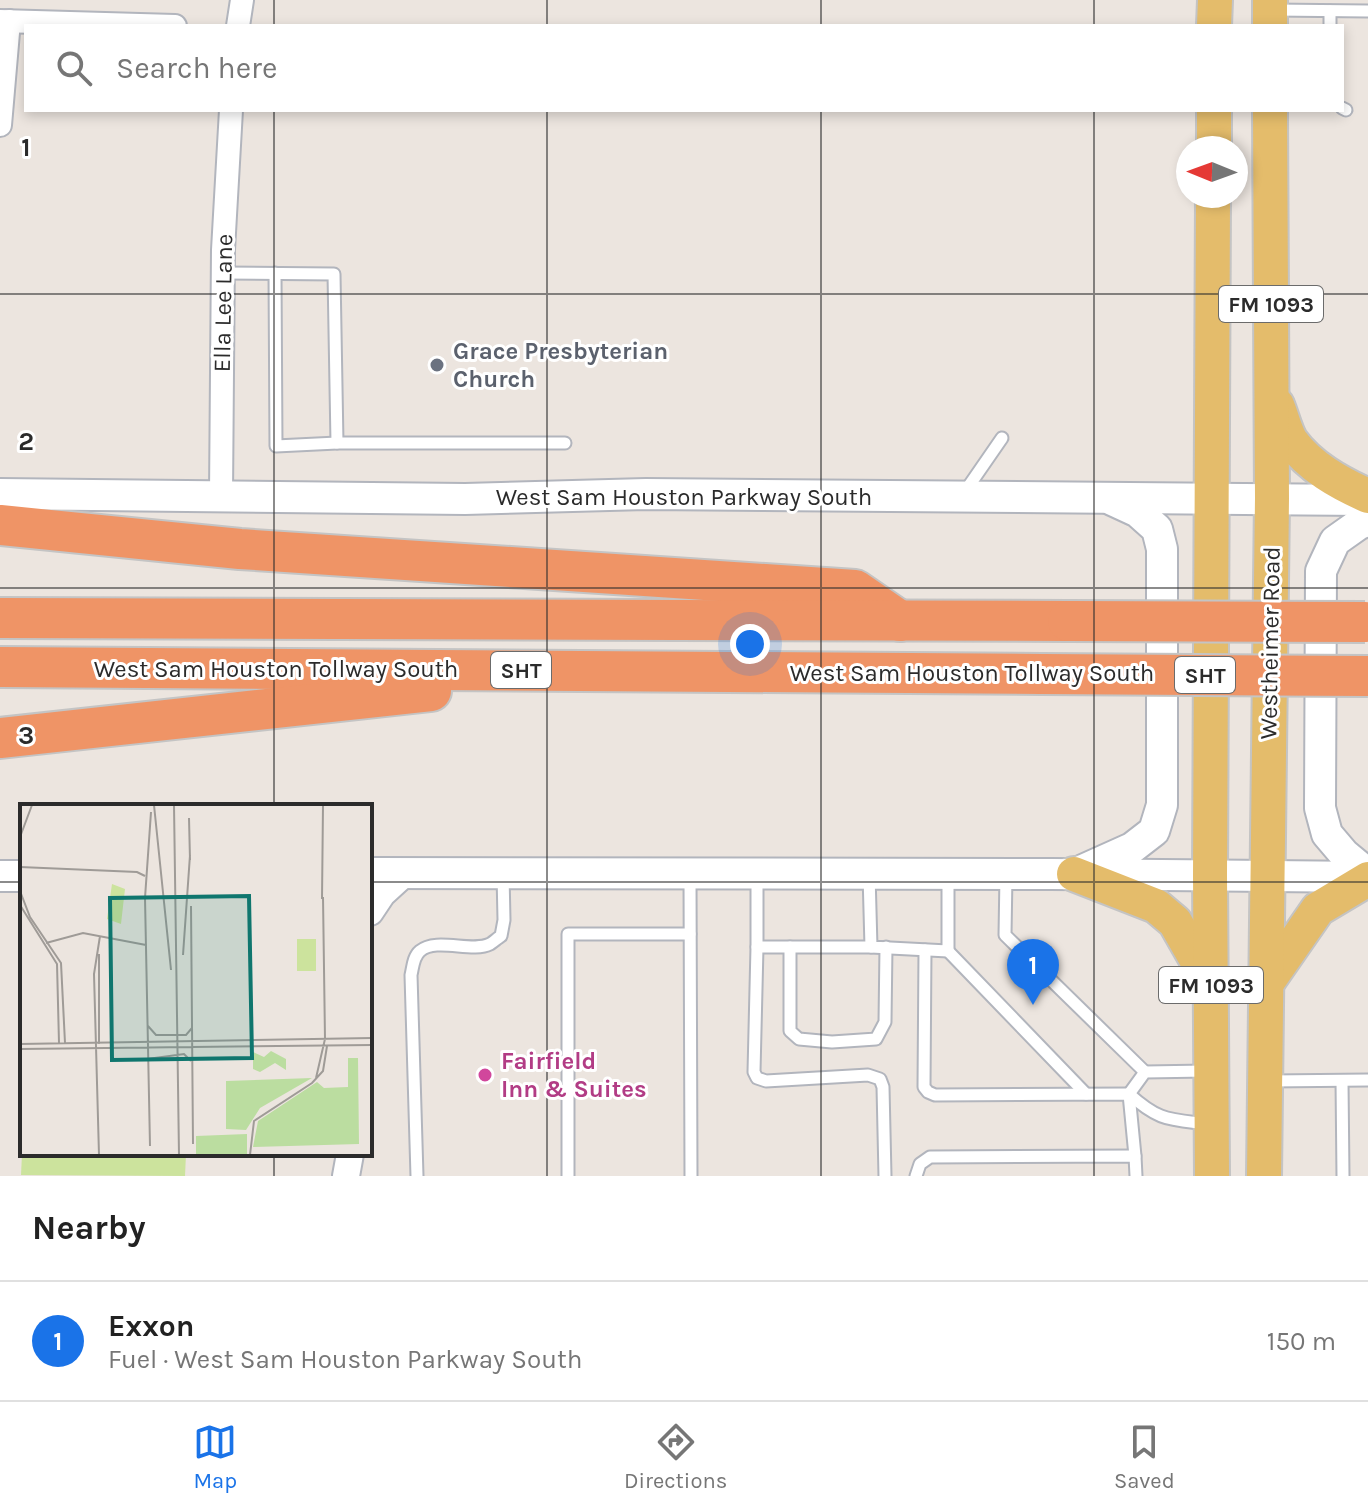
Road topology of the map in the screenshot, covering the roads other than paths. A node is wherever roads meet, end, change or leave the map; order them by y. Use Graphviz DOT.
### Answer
graph roads {
  1 [pos="242,0"];
  2 [pos="1215,0"];
  3 [pos="1330,11"];
  4 [pos="1368,11"];
  5 [pos="1270,12"];
  6 [pos="4,21"];
  7 [pos="107,24"];
  8 [pos="238,24"];
  9 [pos="1214,24"];
  10 [pos="1330,24"];
  11 [pos="231,112"];
  12 [pos="1214,112"];
  13 [pos="1270,112"];
  14 [pos="0,125"];
  15 [pos="1214,136"];
  16 [pos="1213,208"];
  17 [pos="223,273"];
  18 [pos="275,273"];
  19 [pos="1272,390"];
  20 [pos="1002,438"];
  21 [pos="337,443"];
  22 [pos="565,443"];
  23 [pos="0,494"];
  24 [pos="221,495"];
  25 [pos="962,496"];
  26 [pos="1106,497"];
  27 [pos="1211,498"];
  28 [pos="1272,498"];
  29 [pos="1368,498"];
  30 [pos="1368,521"];
  31 [pos="0,525"];
  32 [pos="0,618"];
  33 [pos="900,621"];
  34 [pos="1366,622"];
  35 [pos="0,667"];
  36 [pos="613,671"];
  37 [pos="1368,676"];
  38 [pos="0,738"];
  39 [pos="372,873"];
  40 [pos="405,873"];
  41 [pos="503,874"];
  42 [pos="690,874"];
  43 [pos="757,874"];
  44 [pos="869,874"];
  45 [pos="948,874"];
  46 [pos="1006,874"];
  47 [pos="1074,874"];
  48 [pos="1210,876"];
  49 [pos="1267,876"];
  50 [pos="1368,877"];
  51 [pos="372,909"];
  52 [pos="690,934"];
  53 [pos="757,947"];
  54 [pos="790,947"];
  55 [pos="871,947"];
  56 [pos="886,947"];
  57 [pos="925,950"];
  58 [pos="948,951"];
  59 [pos="1211,984"];
  60 [pos="1266,984"];
  61 [pos="1211,1071"];
  62 [pos="1145,1072"];
  63 [pos="1368,1080"];
  64 [pos="1265,1081"];
  65 [pos="1342,1081"];
  66 [pos="1086,1094"];
  67 [pos="1129,1094"];
  68 [pos="1211,1124"];
  69 [pos="350,1156"];
  70 [pos="1135,1156"];
  71 [pos="346,1176"];
  72 [pos="417,1176"];
  73 [pos="568,1176"];
  74 [pos="691,1176"];
  75 [pos="885,1176"];
  76 [pos="916,1176"];
  77 [pos="1136,1176"];
  78 [pos="1212,1176"];
  79 [pos="1264,1176"];
  80 [pos="1343,1176"];
  1 -- 8 [label="street"];
  2 -- 9 [label="main road"];
  3 -- 4 [label="lane"];
  3 -- 5 [label="lane"];
  3 -- 10 [label="lane"];
  6 -- 7 [label="street"];
  6 -- 14 [label="street"];
  11 -- 17 [label="street, Ella Lee Lane"];
  12 -- 15 [label="main road"];
  13 -- 19 [label="main road, Westheimer Road / FM 1093"];
  16 -- 27 [label="main road, FM 1093"];
  17 -- 18 [label="lane"];
  17 -- 24 [label="street, Ella Lee Lane"];
  18 -- 21 [label="lane"];
  18 -- 21 [label="lane"];
  19 -- 28 [label="main road, Westheimer Road / FM 1093"];
  19 -- 29 [label="main road"];
  20 -- 25 [label="lane"];
  21 -- 22 [label="lane"];
  23 -- 24 [label="main road, West Sam Houston Parkway South"];
  24 -- 25 [label="main road, West Sam Houston Parkway South"];
  25 -- 26 [label="main road, West Sam Houston Parkway South"];
  26 -- 27 [label="main road, West Sam Houston Parkway South"];
  26 -- 47 [label="main road"];
  27 -- 28 [label="main road, West Sam Houston Parkway South"];
  27 -- 48 [label="main road, FM 1093"];
  28 -- 29 [label="main road, West Sam Houston Parkway South"];
  28 -- 49 [label="main road, Westheimer Road / FM 1093"];
  30 -- 50 [label="main road"];
  31 -- 33 [label="highway"];
  32 -- 33 [label="highway, West Sam Houston Tollway South / SHT"];
  33 -- 34 [label="highway, West Sam Houston Tollway South / SHT, bridge"];
  35 -- 36 [label="highway, West Sam Houston Tollway South / SHT"];
  36 -- 37 [label="highway, West Sam Houston Tollway South / SHT, bridge"];
  36 -- 38 [label="highway"];
  39 -- 40 [label="main road"];
  40 -- 41 [label="main road"];
  40 -- 51 [label="street"];
  41 -- 42 [label="main road"];
  41 -- 72 [label="lane"];
  42 -- 43 [label="main road"];
  42 -- 52 [label="lane"];
  43 -- 44 [label="main road"];
  43 -- 53 [label="lane"];
  44 -- 45 [label="main road"];
  44 -- 55 [label="lane"];
  45 -- 46 [label="main road"];
  45 -- 58 [label="lane"];
  46 -- 47 [label="main road"];
  46 -- 62 [label="lane"];
  47 -- 48 [label="main road"];
  47 -- 59 [label="main road"];
  48 -- 49 [label="main road"];
  48 -- 59 [label="main road, FM 1093"];
  49 -- 50 [label="main road"];
  49 -- 60 [label="main road, Westheimer Road / FM 1093"];
  50 -- 60 [label="main road"];
  52 -- 73 [label="lane"];
  52 -- 74 [label="lane"];
  53 -- 54 [label="lane"];
  53 -- 75 [label="lane"];
  54 -- 55 [label="lane"];
  54 -- 56 [label="lane"];
  55 -- 56 [label="lane"];
  56 -- 57 [label="lane"];
  57 -- 58 [label="lane"];
  57 -- 66 [label="lane"];
  58 -- 66 [label="lane"];
  59 -- 61 [label="main road, FM 1093"];
  60 -- 64 [label="main road, Westheimer Road / FM 1093"];
  61 -- 62 [label="lane"];
  61 -- 68 [label="main road, FM 1093"];
  62 -- 67 [label="lane"];
  63 -- 65 [label="lane"];
  64 -- 65 [label="lane"];
  64 -- 79 [label="main road, Westheimer Road / FM 1093"];
  65 -- 80 [label="lane"];
  66 -- 67 [label="lane"];
  67 -- 68 [label="lane"];
  67 -- 70 [label="lane"];
  68 -- 78 [label="main road, FM 1093"];
  69 -- 71 [label="street"];
  70 -- 76 [label="lane"];
  70 -- 77 [label="lane"];
}
